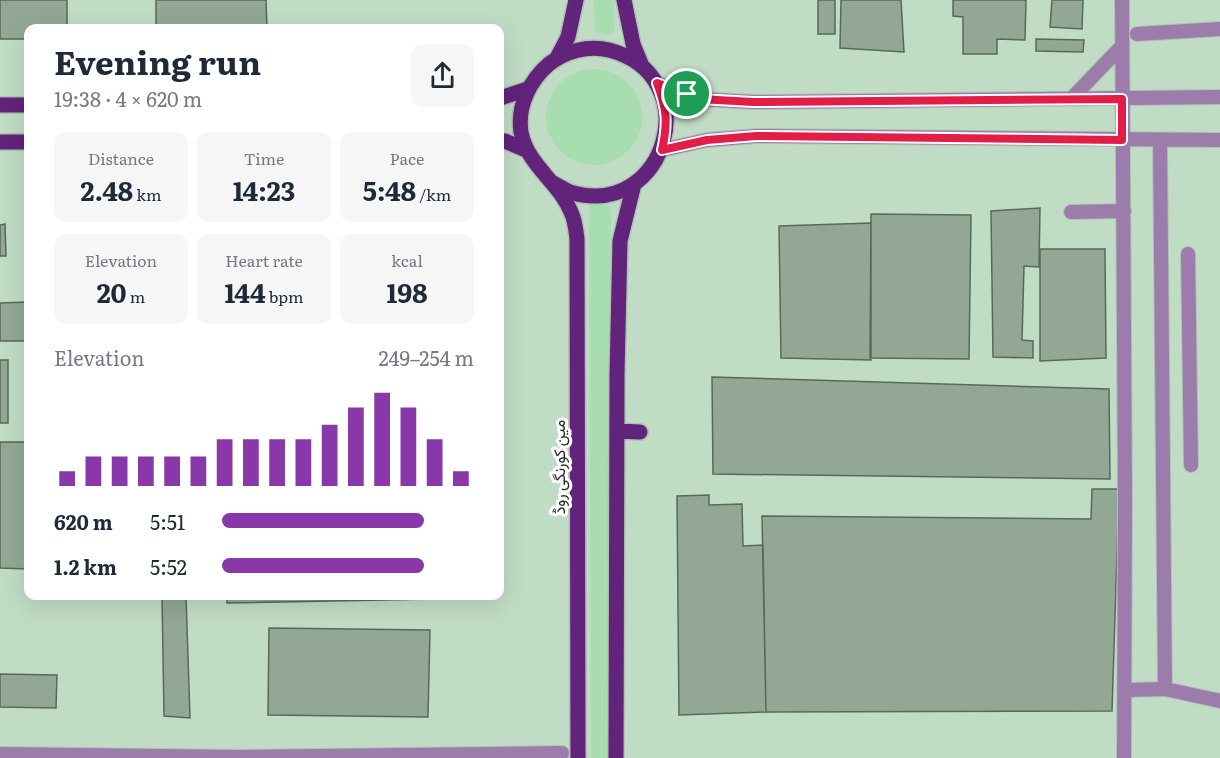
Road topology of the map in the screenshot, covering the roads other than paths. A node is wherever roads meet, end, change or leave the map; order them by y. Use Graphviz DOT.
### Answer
graph roads {
  1 [pos="576,0"];
  2 [pos="624,0"];
  3 [pos="1122,0"];
  4 [pos="1220,29"];
  5 [pos="1137,34"];
  6 [pos="1122,46"];
  7 [pos="557,58"];
  8 [pos="642,66"];
  9 [pos="657,83"];
  10 [pos="528,89"];
  11 [pos="504,97"];
  12 [pos="1072,98"];
  13 [pos="1220,98"];
  14 [pos="1122,99"];
  15 [pos="0,105"];
  16 [pos="24,105"];
  17 [pos="1122,140"];
  18 [pos="1160,140"];
  19 [pos="1220,140"];
  20 [pos="504,141"];
  21 [pos="0,142"];
  22 [pos="24,142"];
  23 [pos="526,150"];
  24 [pos="662,150"];
  25 [pos="553,183"];
  26 [pos="634,184"];
  27 [pos="1124,211"];
  28 [pos="1071,212"];
  29 [pos="1188,254"];
  30 [pos="1163,376"];
  31 [pos="1190,376"];
  32 [pos="618,431"];
  33 [pos="640,432"];
  34 [pos="1191,465"];
  35 [pos="1165,689"];
  36 [pos="1125,690"];
  37 [pos="1220,701"];
  38 [pos="562,753"];
  39 [pos="0,754"];
  40 [pos="220,757"];
  41 [pos="240,757"];
  42 [pos="578,758"];
  43 [pos="616,758"];
  44 [pos="1124,758"];
  1 -- 7 [label="main road"];
  2 -- 8 [label="main road"];
  3 -- 6 [label="street"];
  4 -- 5 [label="street"];
  6 -- 12 [label="street"];
  6 -- 14 [label="street"];
  7 -- 8 [label="main road"];
  7 -- 10 [label="main road"];
  8 -- 9 [label="main road"];
  9 -- 12 [label="street"];
  9 -- 24 [label="main road"];
  10 -- 11 [label="main road"];
  10 -- 23 [label="main road"];
  12 -- 14 [label="street"];
  13 -- 14 [label="street"];
  14 -- 17 [label="street"];
  15 -- 16 [label="main road"];
  17 -- 18 [label="street"];
  17 -- 24 [label="street"];
  17 -- 27 [label="street"];
  18 -- 19 [label="street"];
  18 -- 30 [label="street"];
  20 -- 23 [label="main road"];
  21 -- 22 [label="main road"];
  23 -- 25 [label="main road"];
  24 -- 26 [label="main road"];
  25 -- 26 [label="main road"];
  25 -- 42 [label="main road, مین کورنگی روڈ"];
  26 -- 32 [label="main road"];
  27 -- 28 [label="street"];
  27 -- 36 [label="street"];
  29 -- 31 [label="street"];
  30 -- 31 [label="street"];
  30 -- 35 [label="street"];
  31 -- 34 [label="street"];
  32 -- 33 [label="main road"];
  32 -- 43 [label="main road"];
  35 -- 36 [label="street"];
  35 -- 37 [label="street"];
  36 -- 44 [label="street"];
  38 -- 41 [label="street"];
  39 -- 40 [label="street"];
  40 -- 41 [label="street"];
}
